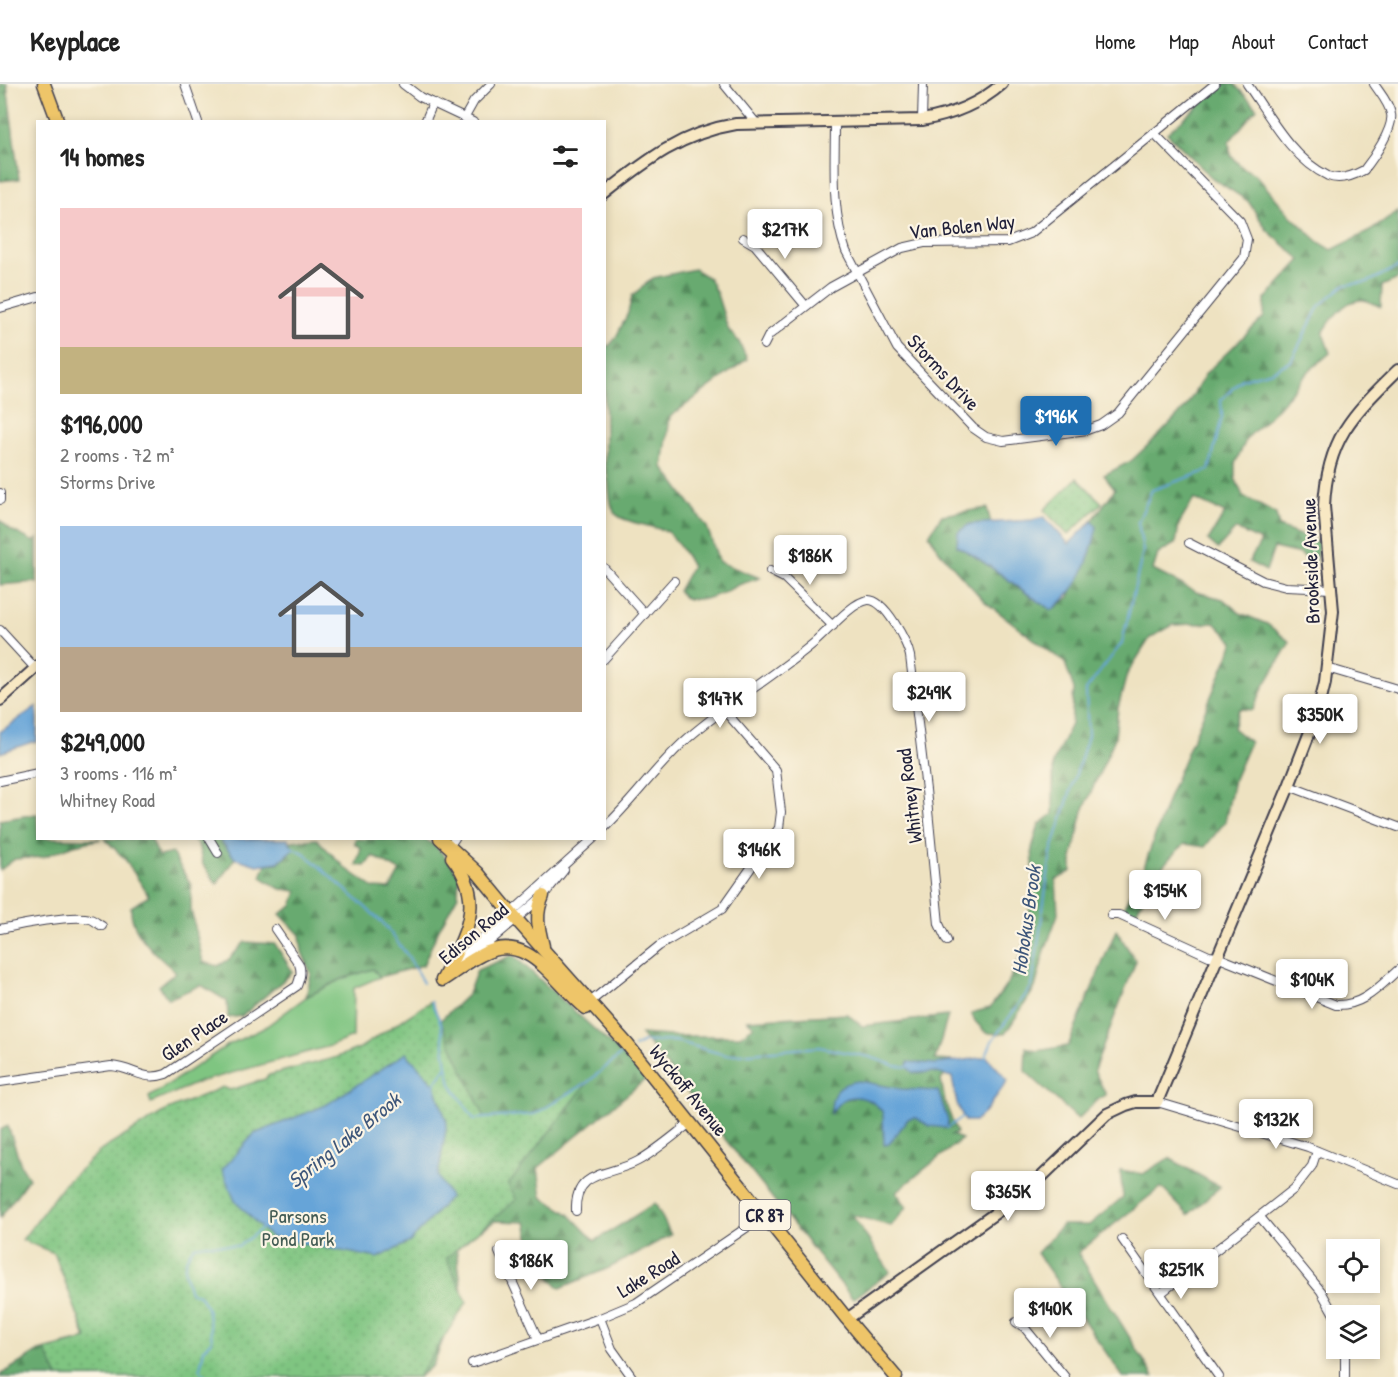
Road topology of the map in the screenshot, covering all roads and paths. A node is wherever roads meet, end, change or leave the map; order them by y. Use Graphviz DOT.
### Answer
graph roads {
  1 [pos="44,84"];
  2 [pos="185,84"];
  3 [pos="403,84"];
  4 [pos="491,84"];
  5 [pos="724,84"];
  6 [pos="923,84"];
  7 [pos="1002,84"];
  8 [pos="1215,84"];
  9 [pos="1247,84"];
  10 [pos="1374,84"];
  11 [pos="433,103"];
  12 [pos="465,117"];
  13 [pos="57,120"];
  14 [pos="197,120"];
  15 [pos="425,120"];
  16 [pos="470,120"];
  17 [pos="922,120"];
  18 [pos="835,122"];
  19 [pos="756,123"];
  20 [pos="1154,133"];
  21 [pos="606,192"];
  22 [pos="743,238"];
  23 [pos="856,272"];
  24 [pos="36,298"];
  25 [pos="805,305"];
  26 [pos="0,308"];
  27 [pos="764,345"];
  28 [pos="1398,370"];
  29 [pos="0,494"];
  30 [pos="0,500"];
  31 [pos="1189,543"];
  32 [pos="606,570"];
  33 [pos="770,572"];
  34 [pos="674,581"];
  35 [pos="1332,589"];
  36 [pos="645,614"];
  37 [pos="833,626"];
  38 [pos="0,630"];
  39 [pos="606,657"];
  40 [pos="36,667"];
  41 [pos="1327,668"];
  42 [pos="1398,689"];
  43 [pos="0,700"];
  44 [pos="724,710"];
  45 [pos="36,773"];
  46 [pos="0,781"];
  47 [pos="1288,786"];
  48 [pos="606,826"];
  49 [pos="1398,827"];
  50 [pos="210,840"];
  51 [pos="445,840"];
  52 [pos="592,840"];
  53 [pos="218,853"];
  54 [pos="574,857"];
  55 [pos="543,896"];
  56 [pos="1111,915"];
  57 [pos="513,916"];
  58 [pos="102,926"];
  59 [pos="0,929"];
  60 [pos="275,929"];
  61 [pos="947,941"];
  62 [pos="544,950"];
  63 [pos="1217,957"];
  64 [pos="1398,970"];
  65 [pos="442,980"];
  66 [pos="590,1002"];
  67 [pos="609,1024"];
  68 [pos="0,1082"];
  69 [pos="1157,1102"];
  70 [pos="690,1123"];
  71 [pos="1317,1151"];
  72 [pos="1398,1184"];
  73 [pos="576,1211"];
  74 [pos="765,1215"];
  75 [pos="1260,1217"];
  76 [pos="1122,1239"];
  77 [pos="500,1252"];
  78 [pos="1161,1293"];
  79 [pos="1328,1305"];
  80 [pos="600,1318"];
  81 [pos="847,1319"];
  82 [pos="1016,1322"];
  83 [pos="538,1339"];
  84 [pos="1345,1359"];
  85 [pos="472,1363"];
  86 [pos="632,1377"];
  87 [pos="896,1377"];
  88 [pos="1065,1377"];
  89 [pos="1219,1377"];
  90 [pos="1345,1377"];
  1 -- 13 [label="main road"];
  2 -- 14 [label="street"];
  3 -- 11 [label="street"];
  4 -- 12 [label="street"];
  5 -- 19 [label="street"];
  6 -- 17 [label="street"];
  7 -- 17 [label="street"];
  8 -- 20 [label="street, Van Bolen Way"];
  9 -- 10 [label="street"];
  11 -- 12 [label="street"];
  11 -- 15 [label="street"];
  12 -- 16 [label="street"];
  17 -- 18 [label="street"];
  18 -- 19 [label="street"];
  18 -- 23 [label="street, Storms Drive"];
  19 -- 21 [label="street"];
  20 -- 23 [label="street, Van Bolen Way"];
  20 -- 23 [label="street, Storms Drive"];
  22 -- 25 [label="street"];
  23 -- 25 [label="street, Van Bolen Way"];
  24 -- 26 [label="street"];
  25 -- 27 [label="street, Van Bolen Way"];
  28 -- 35 [label="street, Brookside Avenue"];
  29 -- 30 [label="street"];
  31 -- 35 [label="street"];
  32 -- 36 [label="street"];
  33 -- 37 [label="street"];
  34 -- 36 [label="street"];
  35 -- 41 [label="street, Brookside Avenue"];
  36 -- 39 [label="street"];
  37 -- 44 [label="street"];
  37 -- 61 [label="street, Whitney Road"];
  38 -- 40 [label="street"];
  40 -- 43 [label="street"];
  41 -- 42 [label="street"];
  41 -- 47 [label="street, Brookside Avenue"];
  44 -- 48 [label="street"];
  44 -- 66 [label="street"];
  45 -- 46 [label="street"];
  47 -- 49 [label="street"];
  47 -- 63 [label="street, Brookside Avenue"];
  50 -- 53 [label="street"];
  51 -- 57 [label="main road, Wyckoff Avenue / CR 87"];
  51 -- 65 [label="main road"];
  52 -- 54 [label="street, Edison Road"];
  54 -- 55 [label="street, Edison Road"];
  54 -- 57 [label="street, Edison Road"];
  55 -- 57 [label="street, Edison Road"];
  55 -- 62 [label="main road"];
  56 -- 63 [label="street"];
  57 -- 62 [label="main road, Wyckoff Avenue / CR 87"];
  57 -- 65 [label="street, Edison Road"];
  58 -- 59 [label="street"];
  60 -- 68 [label="street, Glen Place"];
  62 -- 66 [label="main road, Wyckoff Avenue / CR 87"];
  63 -- 64 [label="street"];
  63 -- 69 [label="street, Brookside Avenue"];
  65 -- 67 [label="main road"];
  66 -- 67 [label="main road, Wyckoff Avenue / CR 87"];
  67 -- 70 [label="main road, Wyckoff Avenue / CR 87"];
  69 -- 71 [label="street"];
  69 -- 81 [label="street"];
  70 -- 73 [label="street"];
  70 -- 74 [label="main road, Wyckoff Avenue / CR 87"];
  71 -- 72 [label="street"];
  71 -- 75 [label="street"];
  74 -- 80 [label="street, Lake Road"];
  74 -- 81 [label="main road, Wyckoff Avenue / CR 87"];
  75 -- 78 [label="street"];
  75 -- 79 [label="street"];
  76 -- 78 [label="street"];
  77 -- 83 [label="street"];
  78 -- 89 [label="street"];
  80 -- 83 [label="street, Lake Road"];
  80 -- 86 [label="street"];
  81 -- 87 [label="main road, Wyckoff Avenue / CR 87"];
  82 -- 88 [label="street"];
  83 -- 85 [label="street, Lake Road"];
  84 -- 90 [label="street"];
}
